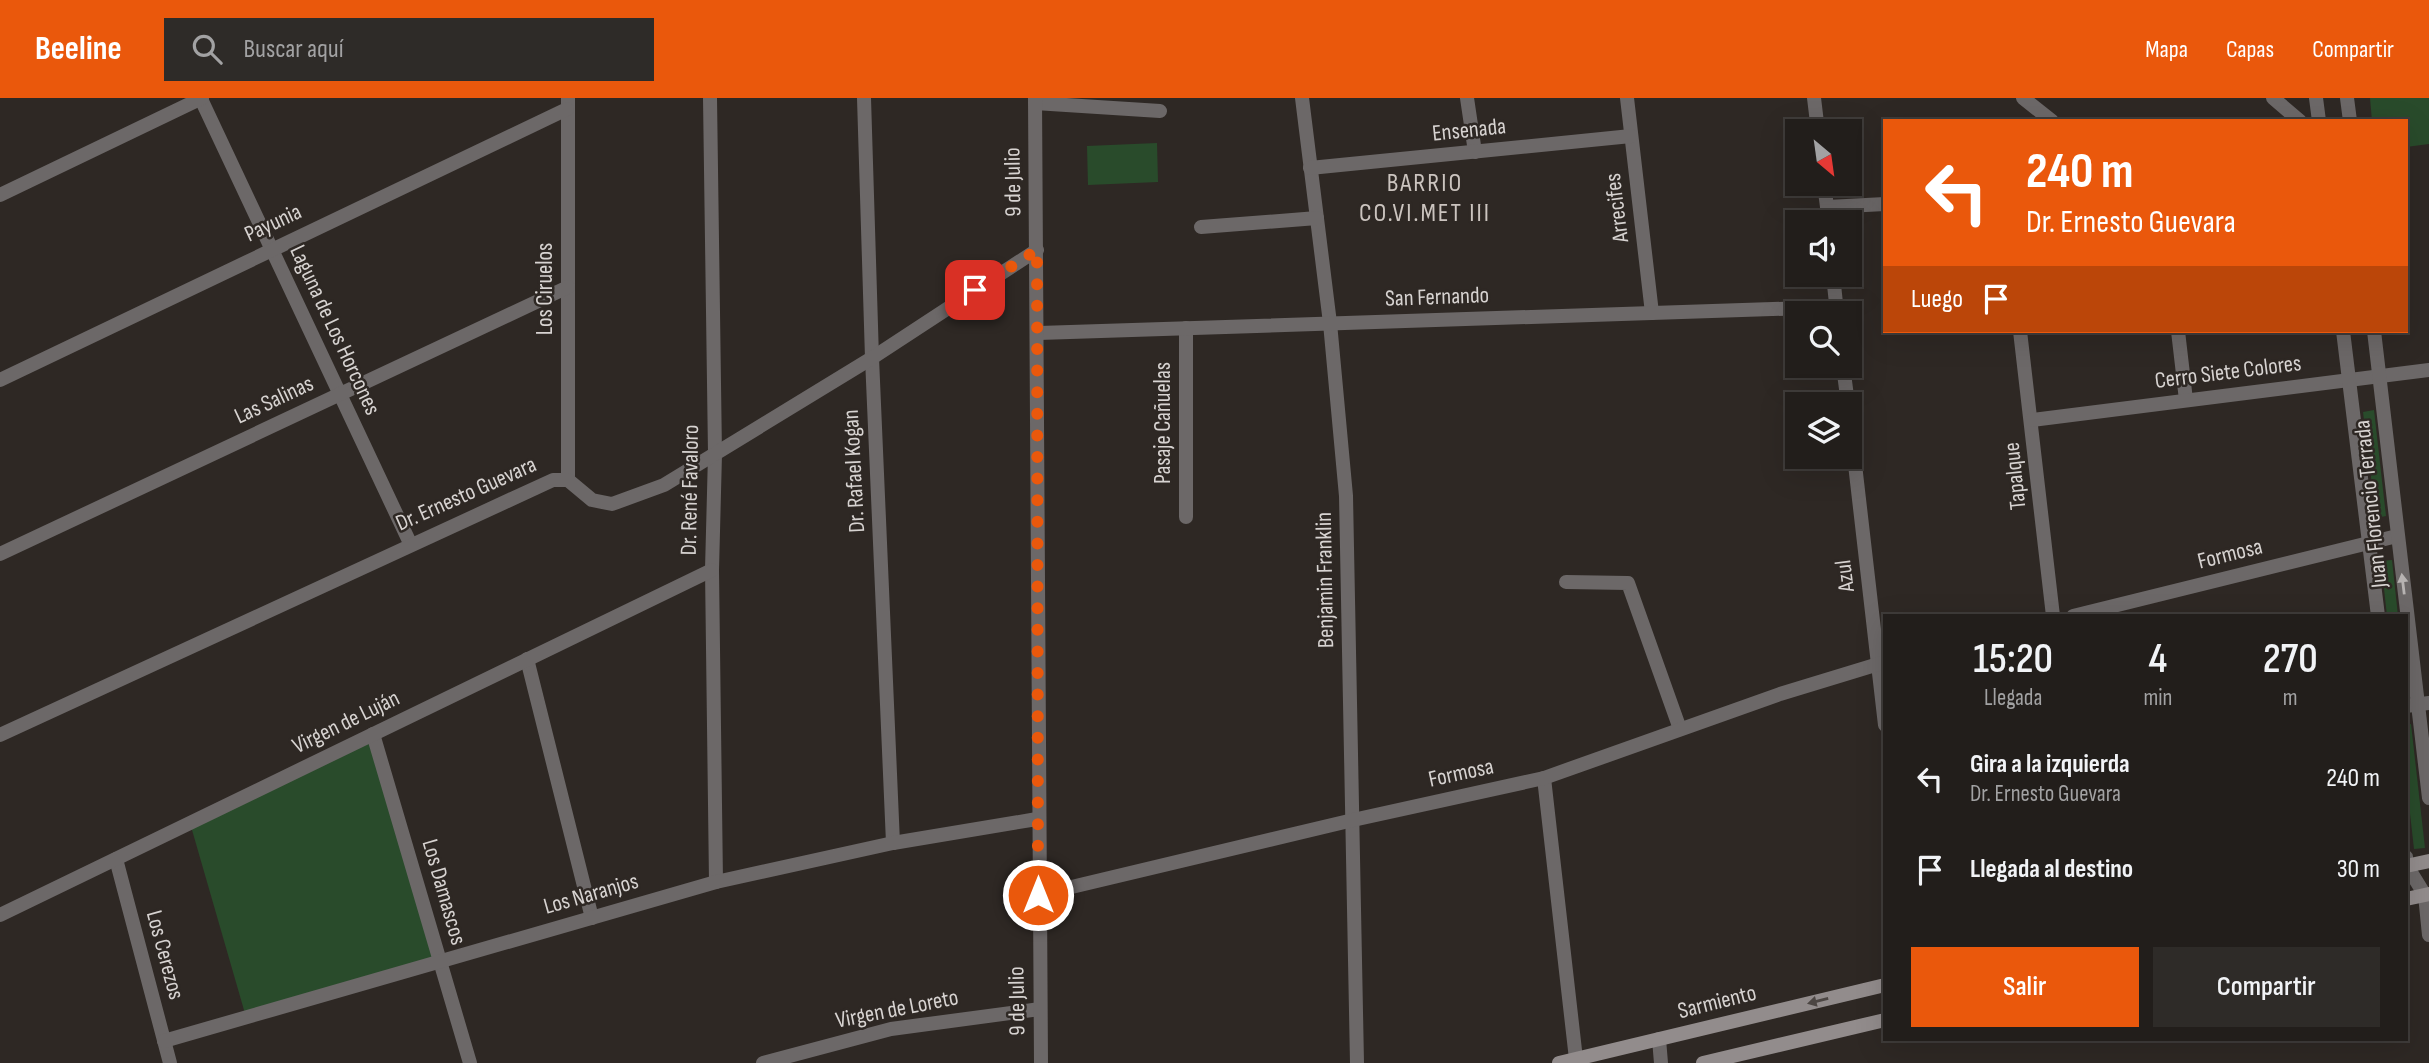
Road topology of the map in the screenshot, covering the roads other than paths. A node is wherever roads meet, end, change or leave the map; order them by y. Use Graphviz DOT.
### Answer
graph roads {
  1 [pos="202,98"];
  2 [pos="710,98"];
  3 [pos="864,98"];
  4 [pos="1302,98"];
  5 [pos="1467,98"];
  6 [pos="1627,98"];
  7 [pos="1814,98"];
  8 [pos="2023,98"];
  9 [pos="2273,98"];
  10 [pos="2316,98"];
  11 [pos="2347,98"];
  12 [pos="1035,100"];
  13 [pos="567,104"];
  14 [pos="1160,111"];
  15 [pos="1817,119"];
  16 [pos="2049,119"];
  17 [pos="2299,119"];
  18 [pos="2319,119"];
  19 [pos="2350,119"];
  20 [pos="1631,136"];
  21 [pos="1475,152"];
  22 [pos="1311,168"];
  23 [pos="0,195"];
  24 [pos="1826,196"];
  25 [pos="1883,204"];
  26 [pos="1827,207"];
  27 [pos="1827,210"];
  28 [pos="1317,218"];
  29 [pos="1201,227"];
  30 [pos="271,249"];
  31 [pos="1037,250"];
  32 [pos="568,287"];
  33 [pos="1785,311"];
  34 [pos="1652,313"];
  35 [pos="1329,323"];
  36 [pos="1186,328"];
  37 [pos="1038,333"];
  38 [pos="2020,333"];
  39 [pos="2178,333"];
  40 [pos="2343,333"];
  41 [pos="2374,333"];
  42 [pos="872,358"];
  43 [pos="2429,370"];
  44 [pos="2380,376"];
  45 [pos="0,380"];
  46 [pos="2349,380"];
  47 [pos="340,394"];
  48 [pos="2186,400"];
  49 [pos="2032,420"];
  50 [pos="715,454"];
  51 [pos="1856,469"];
  52 [pos="568,480"];
  53 [pos="1186,517"];
  54 [pos="2397,536"];
  55 [pos="2370,542"];
  56 [pos="410,543"];
  57 [pos="0,554"];
  58 [pos="712,570"];
  59 [pos="1566,582"];
  60 [pos="2053,614"];
  61 [pos="2081,614"];
  62 [pos="2378,614"];
  63 [pos="2406,614"];
  64 [pos="2408,628"];
  65 [pos="527,659"];
  66 [pos="1882,663"];
  67 [pos="1883,684"];
  68 [pos="2417,704"];
  69 [pos="1680,729"];
  70 [pos="373,734"];
  71 [pos="0,735"];
  72 [pos="1544,778"];
  73 [pos="2429,798"];
  74 [pos="1037,819"];
  75 [pos="1353,820"];
  76 [pos="893,842"];
  77 [pos="116,859"];
  78 [pos="2429,862"];
  79 [pos="2408,863"];
  80 [pos="2408,864"];
  81 [pos="716,882"];
  82 [pos="2428,891"];
  83 [pos="1038,895"];
  84 [pos="2408,898"];
  85 [pos="0,915"];
  86 [pos="592,918"];
  87 [pos="2429,935"];
  88 [pos="440,961"];
  89 [pos="1883,985"];
  90 [pos="1040,1009"];
  91 [pos="1883,1020"];
  92 [pos="1659,1039"];
  93 [pos="164,1041"];
  94 [pos="1576,1059"];
  95 [pos="170,1063"];
  96 [pos="470,1063"];
  97 [pos="763,1063"];
  98 [pos="1041,1063"];
  99 [pos="1357,1063"];
  100 [pos="1559,1063"];
  101 [pos="1661,1063"];
  102 [pos="1703,1063"];
  1 -- 23 [label="street"];
  1 -- 30 [label="street, Laguna de Los Horcones"];
  2 -- 50 [label="street, Dr. René Favaloro"];
  3 -- 42 [label="street, Dr. Rafael Kogan"];
  4 -- 22 [label="street, Benjamin Franklin"];
  5 -- 21 [label="street"];
  6 -- 20 [label="street, Arrecifes"];
  7 -- 15 [label="street"];
  8 -- 16 [label="street"];
  9 -- 17 [label="street"];
  10 -- 18 [label="street"];
  11 -- 19 [label="street"];
  12 -- 14 [label="street"];
  12 -- 31 [label="street, 9 de Julio"];
  13 -- 30 [label="street, Payunia"];
  13 -- 32 [label="street, Los Ciruelos"];
  20 -- 21 [label="street, Ensenada"];
  20 -- 34 [label="street, Arrecifes"];
  21 -- 22 [label="street, Ensenada"];
  22 -- 28 [label="street, Benjamin Franklin"];
  24 -- 26 [label="street"];
  25 -- 26 [label="street"];
  26 -- 27 [label="street"];
  28 -- 29 [label="street"];
  28 -- 35 [label="street, Benjamin Franklin"];
  30 -- 45 [label="street, Payunia"];
  30 -- 47 [label="street, Laguna de Los Horcones"];
  31 -- 37 [label="street, 9 de Julio"];
  31 -- 42 [label="street, Dr. Ernesto Guevara"];
  32 -- 47 [label="street, Las Salinas"];
  32 -- 52 [label="street, Los Ciruelos"];
  33 -- 34 [label="street, San Fernando"];
  34 -- 35 [label="street, San Fernando"];
  35 -- 36 [label="street, San Fernando"];
  35 -- 75 [label="street, Benjamin Franklin"];
  36 -- 37 [label="street, San Fernando"];
  36 -- 53 [label="street, Pasaje Cañuelas"];
  37 -- 74 [label="street, 9 de Julio"];
  38 -- 49 [label="street, Tapalque"];
  39 -- 48 [label="street"];
  40 -- 46 [label="street, Juan Florencio Terrada"];
  41 -- 44 [label="street, Juan Florencio Terrada"];
  42 -- 50 [label="street, Dr. Ernesto Guevara"];
  42 -- 76 [label="street, Dr. Rafael Kogan"];
  43 -- 44 [label="street, Cerro Siete Colores"];
  44 -- 46 [label="street, Cerro Siete Colores"];
  44 -- 54 [label="street, Juan Florencio Terrada"];
  46 -- 48 [label="street, Cerro Siete Colores"];
  46 -- 55 [label="street, Juan Florencio Terrada"];
  47 -- 56 [label="street, Laguna de Los Horcones"];
  47 -- 57 [label="street, Las Salinas"];
  48 -- 49 [label="street, Cerro Siete Colores"];
  49 -- 60 [label="street, Tapalque"];
  50 -- 52 [label="street, Dr. Ernesto Guevara"];
  50 -- 58 [label="street, Dr. René Favaloro"];
  51 -- 66 [label="street, Azul"];
  52 -- 56 [label="street, Dr. Ernesto Guevara"];
  54 -- 55 [label="street, Formosa"];
  63 -- 54 [label="street, Juan Florencio Terrada, one-way"];
  55 -- 61 [label="street, Formosa"];
  55 -- 62 [label="street, Juan Florencio Terrada"];
  56 -- 71 [label="street, Dr. Ernesto Guevara"];
  58 -- 65 [label="street, Virgen de Luján"];
  58 -- 81 [label="street, Dr. René Favaloro"];
  59 -- 69 [label="street"];
  68 -- 64 [label="street, Juan Florencio Terrada, one-way"];
  65 -- 70 [label="street, Virgen de Luján"];
  65 -- 86 [label="street"];
  66 -- 67 [label="street, Azul"];
  66 -- 69 [label="street, Formosa"];
  68 -- 73 [label="street, Juan Florencio Terrada"];
  69 -- 72 [label="street, Formosa"];
  70 -- 77 [label="street, Virgen de Luján"];
  70 -- 88 [label="street, Los Damascos"];
  72 -- 75 [label="street, Formosa"];
  72 -- 94 [label="street"];
  74 -- 76 [label="street, Los Naranjos"];
  74 -- 83 [label="street, 9 de Julio"];
  75 -- 83 [label="street, Formosa"];
  75 -- 99 [label="street, Benjamin Franklin"];
  76 -- 81 [label="street, Los Naranjos"];
  77 -- 85 [label="street, Virgen de Luján"];
  77 -- 93 [label="street, Los Cerezos"];
  78 -- 79 [label="main road"];
  80 -- 82 [label="street"];
  81 -- 86 [label="street, Los Naranjos"];
  82 -- 84 [label="main road"];
  82 -- 87 [label="street"];
  83 -- 90 [label="street, 9 de Julio"];
  86 -- 88 [label="street, Los Naranjos"];
  88 -- 93 [label="street, Los Naranjos"];
  88 -- 96 [label="street, Los Damascos"];
  89 -- 92 [label="main road, Sarmiento, one-way"];
  90 -- 97 [label="street, Virgen de Loreto"];
  90 -- 98 [label="street, 9 de Julio"];
  91 -- 102 [label="main road"];
  92 -- 94 [label="main road, Sarmiento"];
  92 -- 101 [label="street"];
  93 -- 95 [label="street, Los Cerezos"];
  94 -- 100 [label="main road, Sarmiento"];
}
